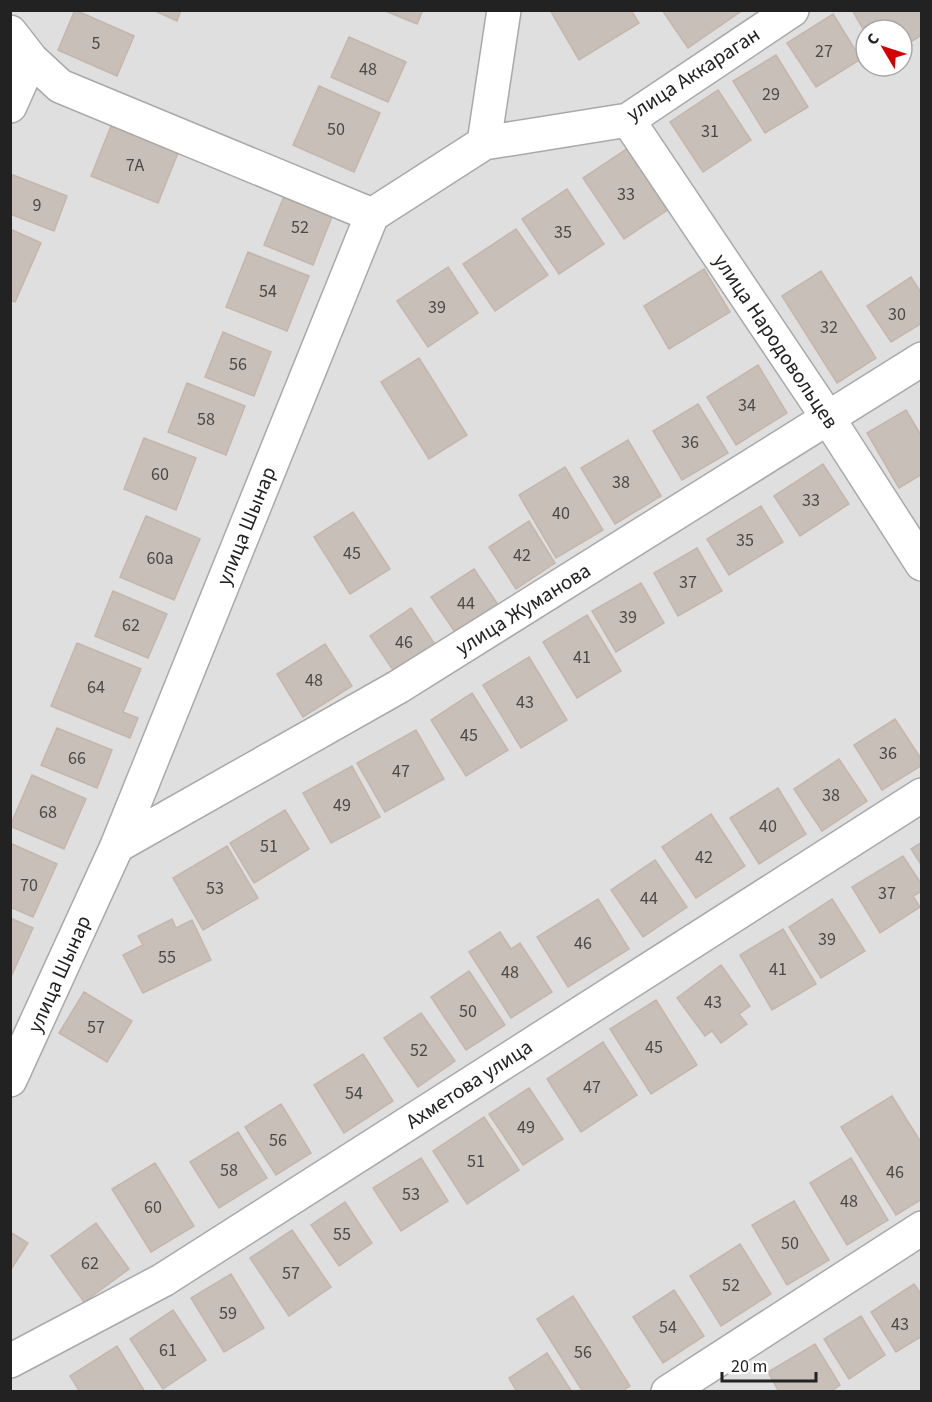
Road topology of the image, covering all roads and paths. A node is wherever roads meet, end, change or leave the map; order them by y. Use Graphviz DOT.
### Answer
graph roads {
  1 [pos="504,10"];
  2 [pos="792,10"];
  3 [pos="10,32"];
  4 [pos="31,59"];
  5 [pos="10,106"];
  6 [pos="628,120"];
  7 [pos="484,142"];
  8 [pos="372,215"];
  9 [pos="921,359"];
  10 [pos="828,418"];
  11 [pos="921,564"];
  12 [pos="921,795"];
  13 [pos="117,846"];
  14 [pos="10,1080"];
  15 [pos="921,1228"];
  16 [pos="10,1361"];
  17 [pos="668,1392"];
  1 -- 7 [label="street"];
  2 -- 6 [label="street, улица Аккараган"];
  3 -- 4 [label="street"];
  4 -- 5 [label="street"];
  4 -- 8 [label="street"];
  6 -- 7 [label="street, улица Аккараган"];
  6 -- 10 [label="street, улица Народовольцев"];
  7 -- 8 [label="street"];
  8 -- 13 [label="street, улица Шынар"];
  9 -- 10 [label="street, улица Жуманова"];
  10 -- 11 [label="street, улица Народовольцев"];
  10 -- 13 [label="street, улица Жуманова"];
  12 -- 16 [label="street, Ахметова улица"];
  13 -- 14 [label="street, улица Шынар"];
  15 -- 17 [label="street"];
}
